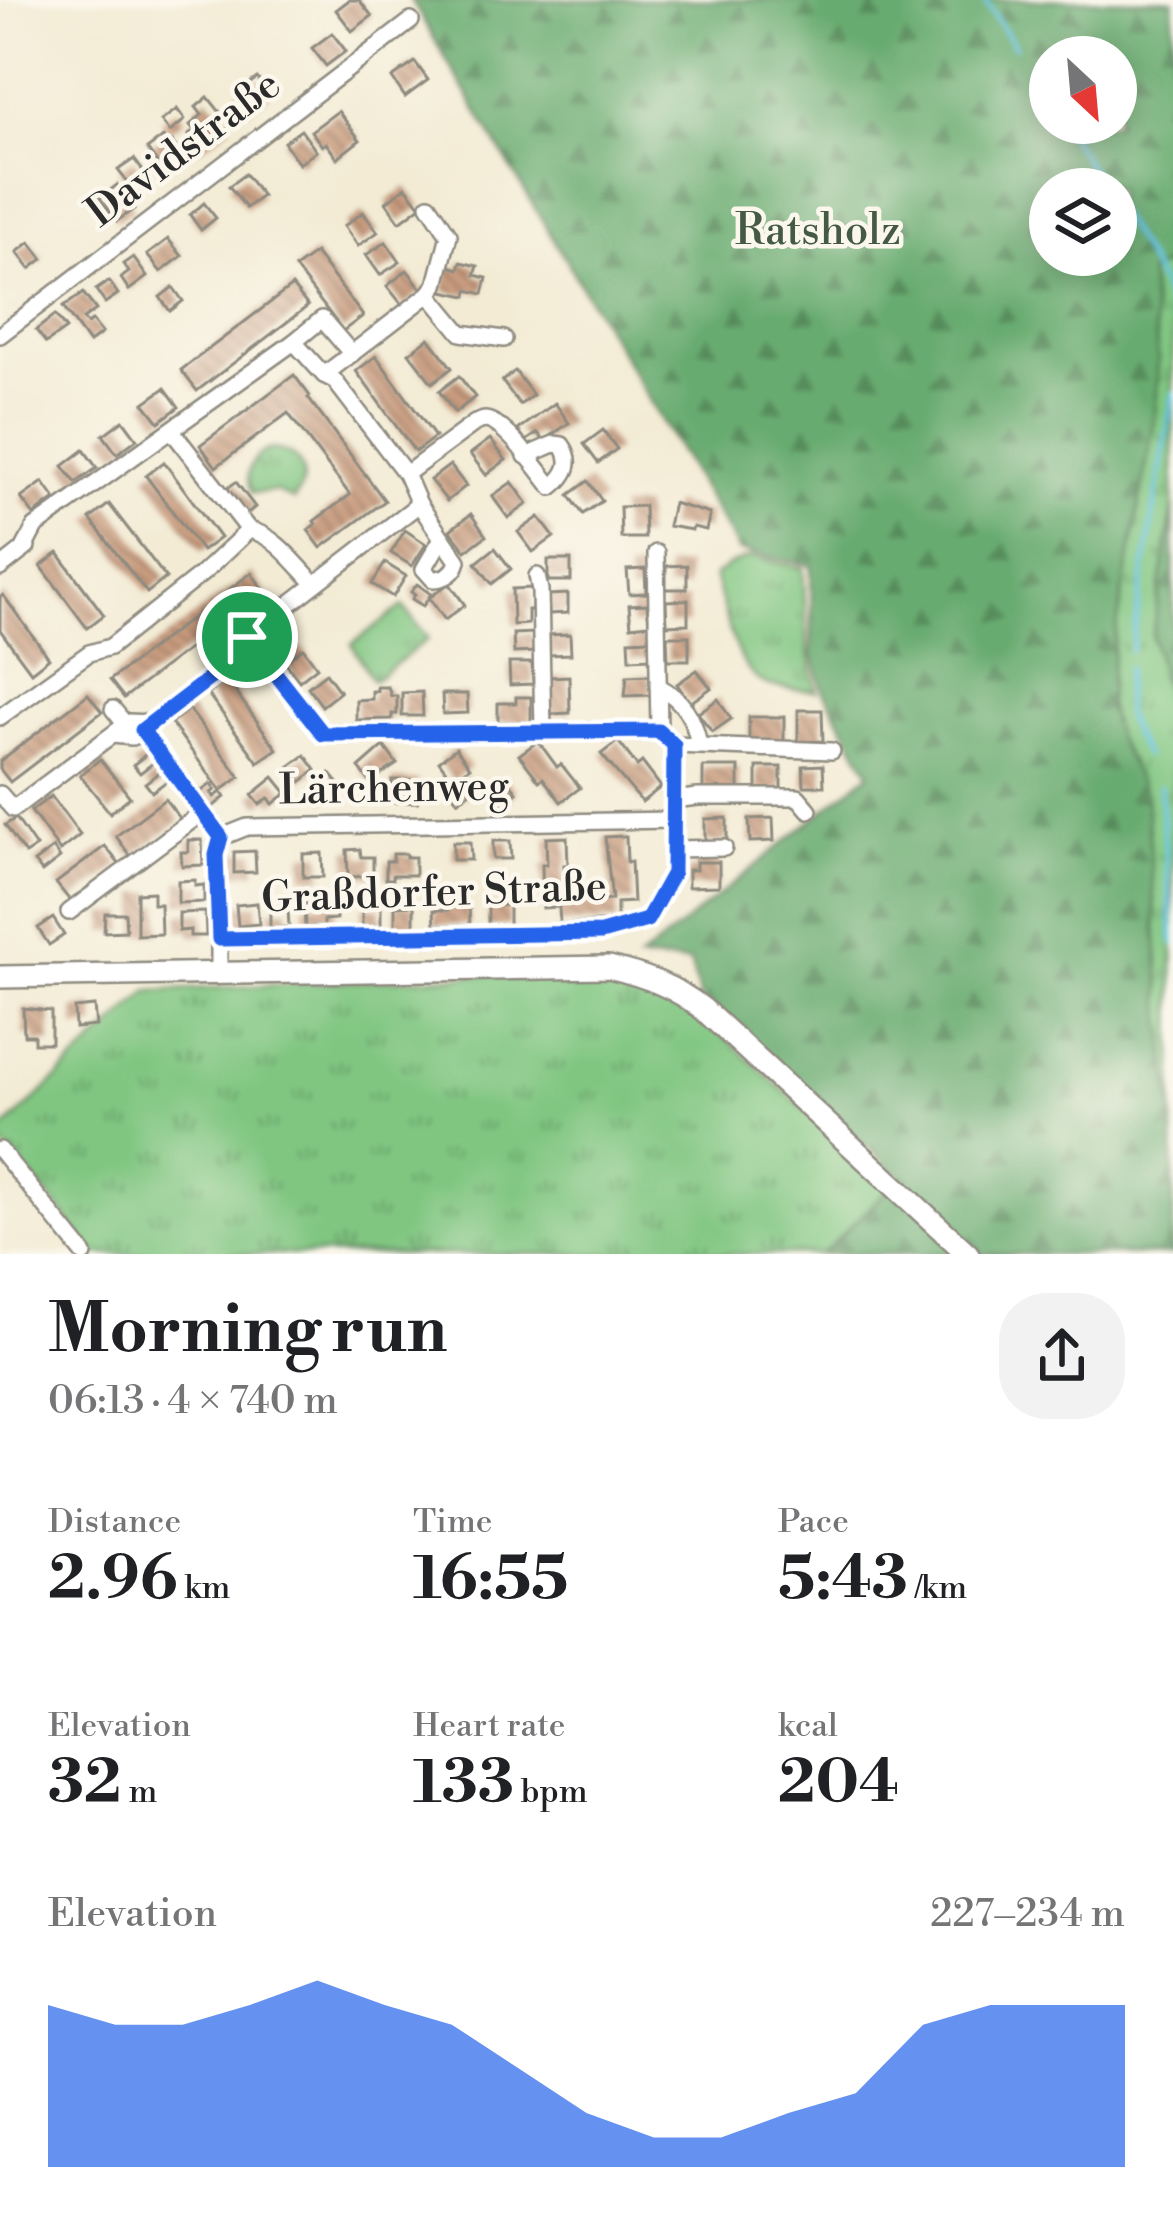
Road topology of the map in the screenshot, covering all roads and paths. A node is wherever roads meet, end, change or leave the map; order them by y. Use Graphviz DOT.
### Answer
graph roads {
  1 [pos="411,20"];
  2 [pos="429,205"];
  3 [pos="429,294"];
  4 [pos="0,335"];
  5 [pos="504,340"];
  6 [pos="294,342"];
  7 [pos="352,354"];
  8 [pos="324,375"];
  9 [pos="172,431"];
  10 [pos="526,456"];
  11 [pos="406,474"];
  12 [pos="419,504"];
  13 [pos="249,530"];
  14 [pos="442,538"];
  15 [pos="656,553"];
  16 [pos="0,568"];
  17 [pos="537,575"];
  18 [pos="315,584"];
  19 [pos="247,637"];
  20 [pos="658,686"];
  21 [pos="113,709"];
  22 [pos="0,717"];
  23 [pos="134,727"];
  24 [pos="543,731"];
  25 [pos="659,731"];
  26 [pos="674,745"];
  27 [pos="699,746"];
  28 [pos="832,751"];
  29 [pos="0,794"];
  30 [pos="673,800"];
  31 [pos="808,810"];
  32 [pos="203,812"];
  33 [pos="672,820"];
  34 [pos="221,837"];
  35 [pos="724,848"];
  36 [pos="673,849"];
  37 [pos="69,912"];
  38 [pos="219,939"];
  39 [pos="219,972"];
  40 [pos="0,977"];
  41 [pos="0,1150"];
  42 [pos="84,1254"];
  43 [pos="968,1254"];
  1 -- 4 [label="street, Davidstraße"];
  2 -- 3 [label="street"];
  3 -- 5 [label="street"];
  3 -- 7 [label="street"];
  6 -- 7 [label="street"];
  6 -- 8 [label="street"];
  6 -- 9 [label="street"];
  7 -- 8 [label="street"];
  8 -- 11 [label="street"];
  9 -- 13 [label="street"];
  9 -- 16 [label="street"];
  10 -- 11 [label="street"];
  11 -- 12 [label="street"];
  12 -- 14 [label="street"];
  12 -- 18 [label="street"];
  13 -- 18 [label="street"];
  13 -- 22 [label="street"];
  15 -- 20 [label="street"];
  17 -- 24 [label="street"];
  18 -- 19 [label="street"];
  19 -- 23 [label="street"];
  19 -- 24 [label="street"];
  20 -- 25 [label="street"];
  20 -- 27 [label="street"];
  21 -- 23 [label="street"];
  23 -- 29 [label="street"];
  23 -- 32 [label="street"];
  24 -- 25 [label="street"];
  25 -- 26 [label="street"];
  26 -- 27 [label="street"];
  26 -- 30 [label="street, Graßdorfer Straße"];
  27 -- 28 [label="street"];
  30 -- 31 [label="street"];
  30 -- 33 [label="street, Graßdorfer Straße"];
  32 -- 34 [label="street"];
  32 -- 37 [label="street"];
  33 -- 34 [label="street, Lärchenweg"];
  33 -- 36 [label="street, Graßdorfer Straße"];
  34 -- 38 [label="street, Lärchenweg"];
  35 -- 36 [label="street"];
  36 -- 38 [label="street, Graßdorfer Straße"];
  38 -- 39 [label="street, Graßdorfer Straße"];
  39 -- 40 [label="street, Graßdorfer Straße"];
  39 -- 43 [label="street, Graßdorfer Straße"];
  41 -- 42 [label="street"];
}
